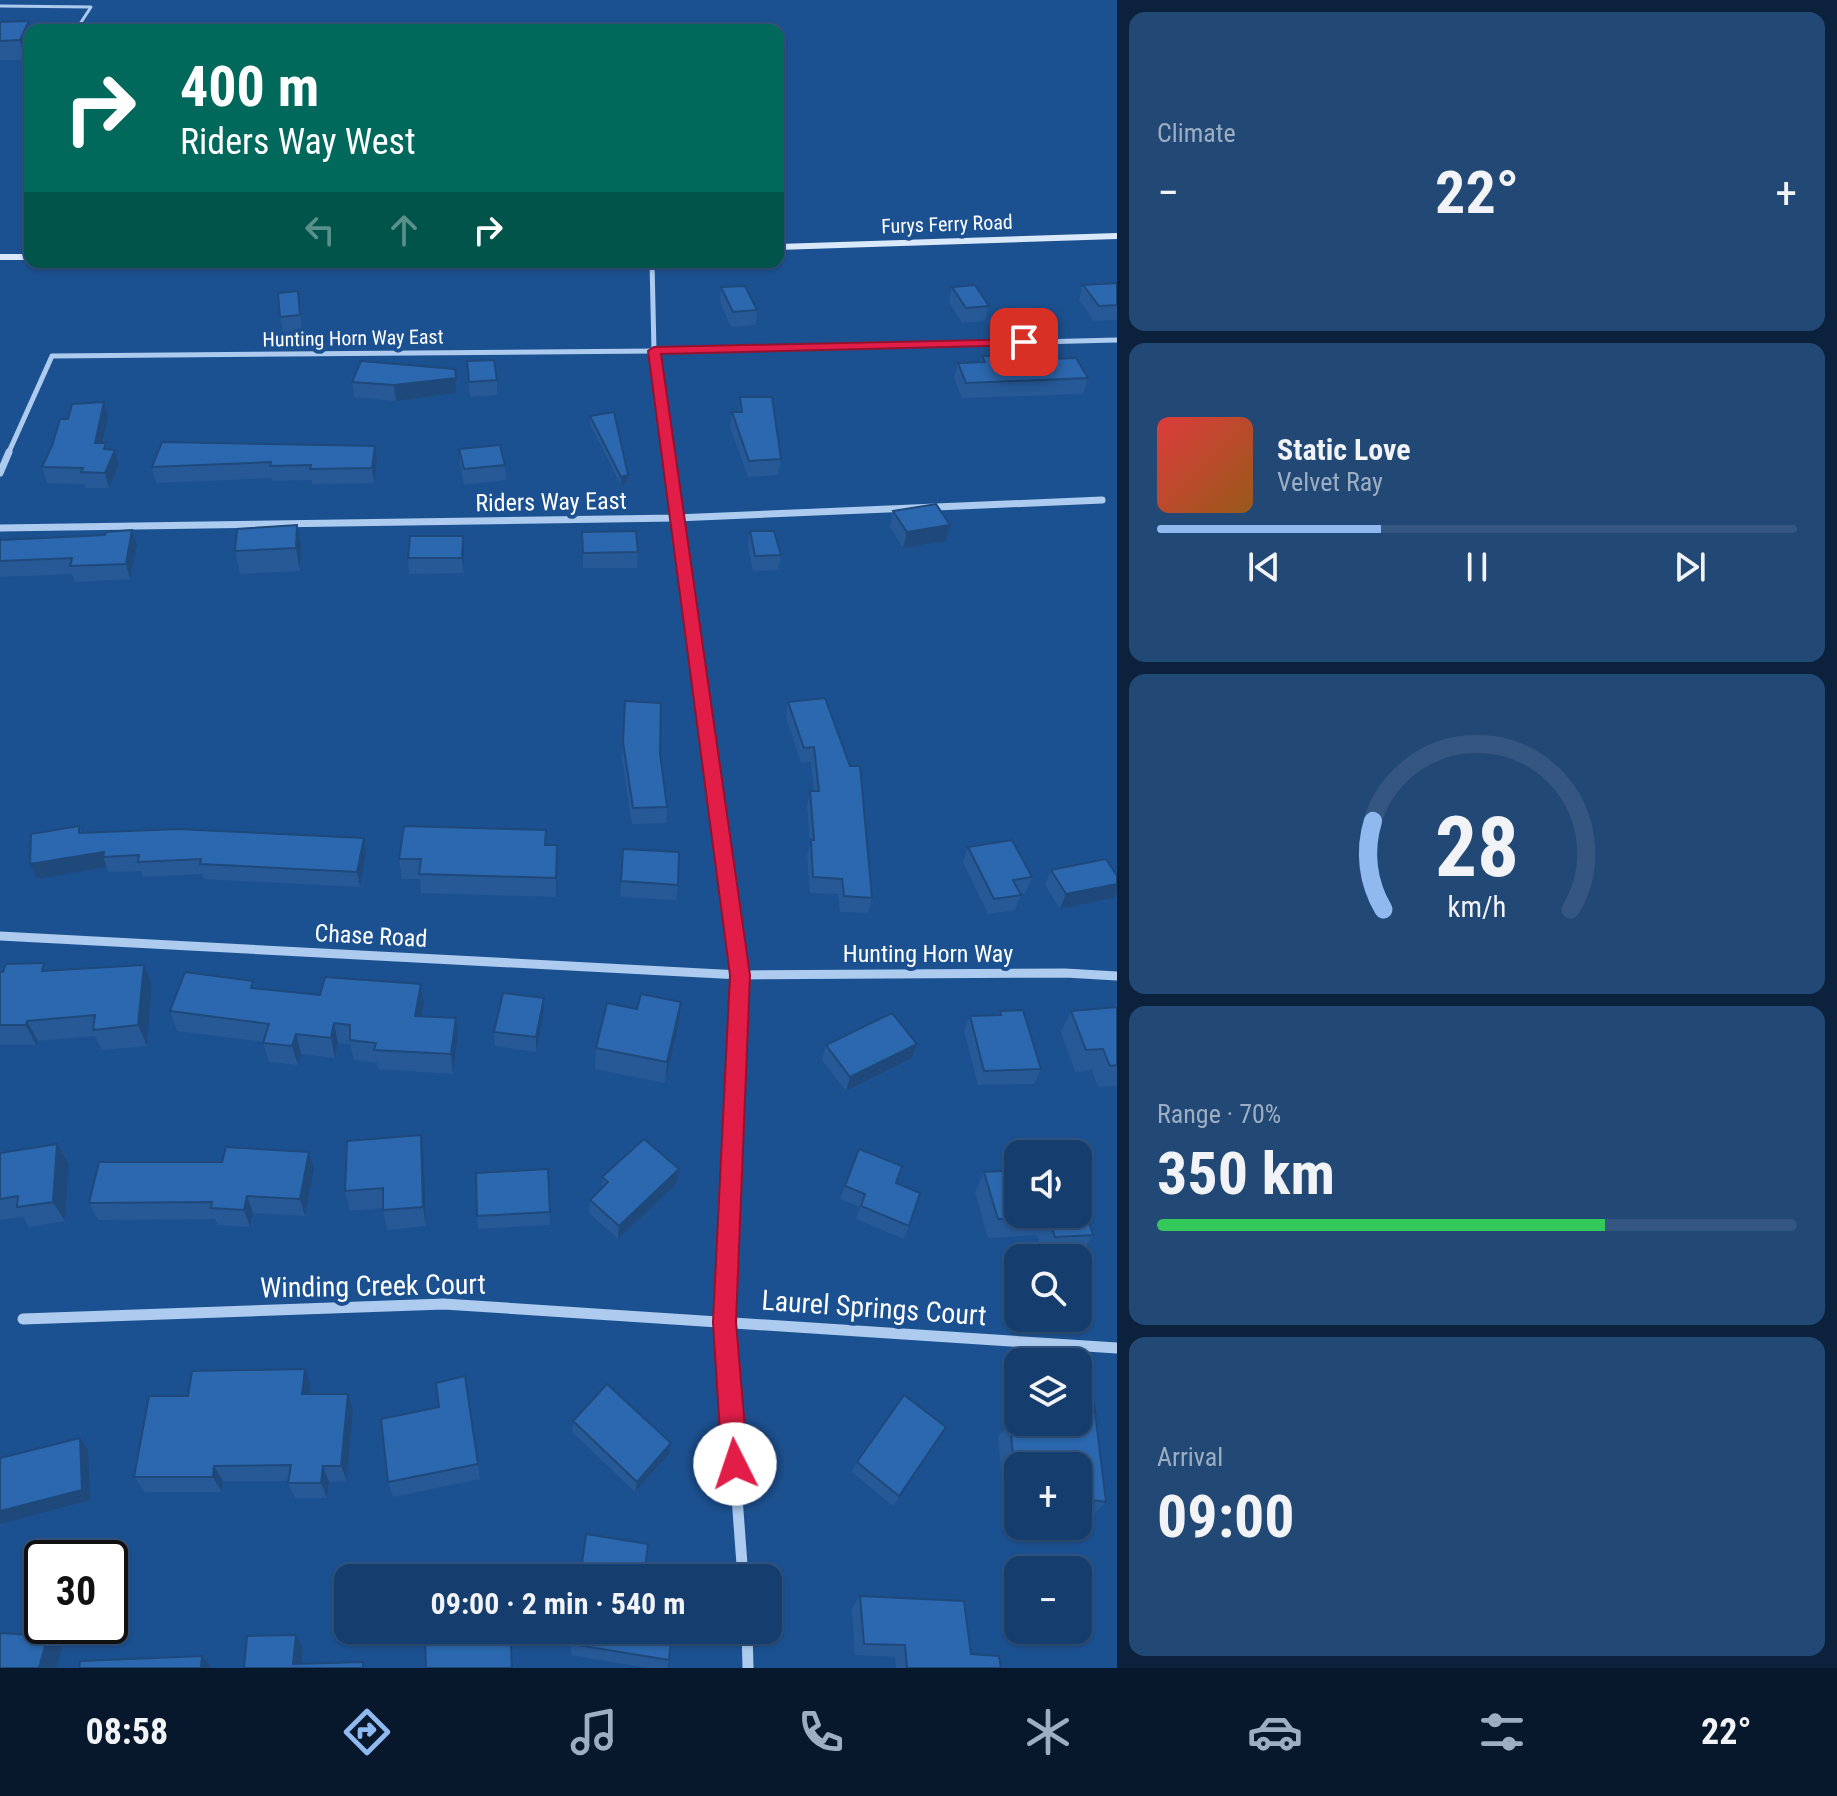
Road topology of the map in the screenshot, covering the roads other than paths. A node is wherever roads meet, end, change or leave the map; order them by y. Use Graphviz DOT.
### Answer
graph roads {
  1 [pos="0,6"];
  2 [pos="80,24"];
  3 [pos="1117,236"];
  4 [pos="784,247"];
  5 [pos="0,257"];
  6 [pos="24,257"];
  7 [pos="652,268"];
  8 [pos="1117,340"];
  9 [pos="654,351"];
  10 [pos="0,473"];
  11 [pos="1102,500"];
  12 [pos="676,518"];
  13 [pos="0,528"];
  14 [pos="0,936"];
  15 [pos="740,975"];
  16 [pos="1117,976"];
  17 [pos="23,1319"];
  18 [pos="724,1322"];
  19 [pos="1117,1348"];
  20 [pos="742,1564"];
  21 [pos="747,1644"];
  22 [pos="748,1668"];
  1 -- 2 [label="lane"];
  3 -- 4 [label="main road, Furys Ferry Road"];
  5 -- 6 [label="main road"];
  7 -- 9 [label="street"];
  8 -- 9 [label="street, Hunting Horn Way East"];
  9 -- 10 [label="street, Hunting Horn Way East"];
  9 -- 12 [label="street"];
  11 -- 12 [label="street, Riders Way East"];
  12 -- 13 [label="street, Riders Way East"];
  12 -- 15 [label="street"];
  14 -- 15 [label="street, Chase Road"];
  15 -- 16 [label="street, Hunting Horn Way"];
  15 -- 18 [label="street"];
  17 -- 18 [label="street, Winding Creek Court"];
  18 -- 19 [label="street, Laurel Springs Court"];
  18 -- 20 [label="street"];
  21 -- 22 [label="street"];
}
